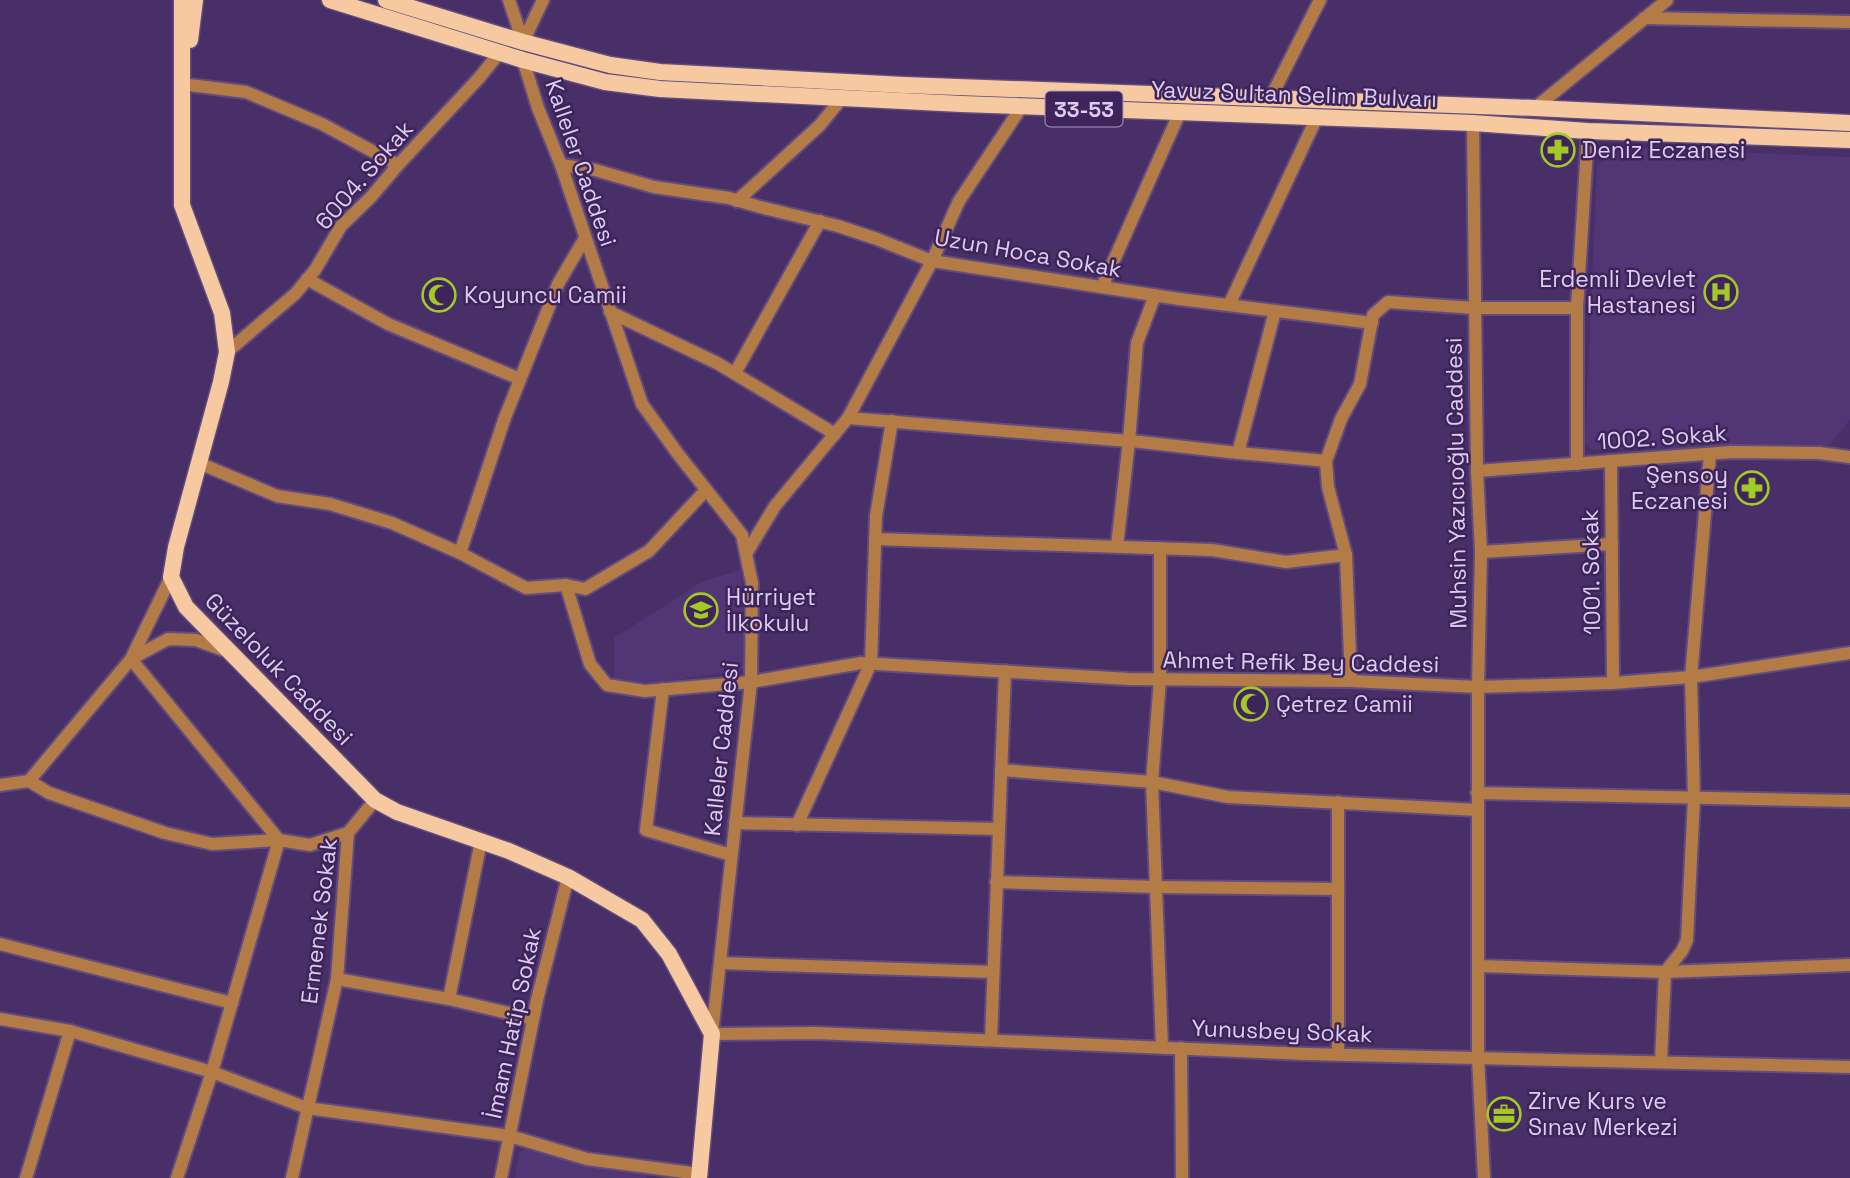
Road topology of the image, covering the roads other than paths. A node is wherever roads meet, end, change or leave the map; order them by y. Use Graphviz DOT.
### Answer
graph roads {
  1 [pos="182,0"];
  2 [pos="195,0"];
  3 [pos="330,0"];
  4 [pos="386,0"];
  5 [pos="509,0"];
  6 [pos="542,0"];
  7 [pos="1321,0"];
  8 [pos="1667,0"];
  9 [pos="1644,18"];
  10 [pos="1850,22"];
  11 [pos="523,42"];
  12 [pos="500,52"];
  13 [pos="523,60"];
  14 [pos="181,84"];
  15 [pos="842,98"];
  16 [pos="1270,99"];
  17 [pos="1022,106"];
  18 [pos="1535,108"];
  19 [pos="1180,112"];
  20 [pos="1317,117"];
  21 [pos="1473,123"];
  22 [pos="1850,123"];
  23 [pos="1588,131"];
  24 [pos="1850,140"];
  25 [pos="398,165"];
  26 [pos="561,165"];
  27 [pos="737,201"];
  28 [pos="820,221"];
  29 [pos="585,238"];
  30 [pos="932,261"];
  31 [pos="307,279"];
  32 [pos="1102,288"];
  33 [pos="1155,295"];
  34 [pos="1229,305"];
  35 [pos="1475,308"];
  36 [pos="1577,308"];
  37 [pos="1275,311"];
  38 [pos="610,312"];
  39 [pos="1371,323"];
  40 [pos="228,352"];
  41 [pos="735,373"];
  42 [pos="520,379"];
  43 [pos="848,418"];
  44 [pos="892,421"];
  45 [pos="835,433"];
  46 [pos="1129,441"];
  47 [pos="1238,453"];
  48 [pos="1710,454"];
  49 [pos="1850,457"];
  50 [pos="1326,461"];
  51 [pos="1611,461"];
  52 [pos="199,463"];
  53 [pos="1577,464"];
  54 [pos="1478,471"];
  55 [pos="706,490"];
  56 [pos="875,539"];
  57 [pos="1612,544"];
  58 [pos="1117,547"];
  59 [pos="1160,548"];
  60 [pos="1481,552"];
  61 [pos="460,554"];
  62 [pos="746,554"];
  63 [pos="1346,555"];
  64 [pos="171,577"];
  65 [pos="566,585"];
  66 [pos="233,653"];
  67 [pos="1850,653"];
  68 [pos="131,659"];
  69 [pos="871,663"];
  70 [pos="1005,671"];
  71 [pos="1691,677"];
  72 [pos="1160,679"];
  73 [pos="1350,681"];
  74 [pos="751,682"];
  75 [pos="1613,683"];
  76 [pos="1478,687"];
  77 [pos="663,689"];
  78 [pos="1001,770"];
  79 [pos="29,781"];
  80 [pos="1152,782"];
  81 [pos="2,785"];
  82 [pos="1478,793"];
  83 [pos="0,798"];
  84 [pos="1694,798"];
  85 [pos="375,800"];
  86 [pos="1850,801"];
  87 [pos="1338,802"];
  88 [pos="1478,810"];
  89 [pos="735,823"];
  90 [pos="797,825"];
  91 [pos="999,829"];
  92 [pos="348,833"];
  93 [pos="279,840"];
  94 [pos="481,841"];
  95 [pos="732,855"];
  96 [pos="568,877"];
  97 [pos="996,882"];
  98 [pos="1156,887"];
  99 [pos="1338,889"];
  100 [pos="0,944"];
  101 [pos="720,963"];
  102 [pos="1850,965"];
  103 [pos="1479,966"];
  104 [pos="993,972"];
  105 [pos="1665,972"];
  106 [pos="337,979"];
  107 [pos="449,999"];
  108 [pos="232,1003"];
  109 [pos="0,1019"];
  110 [pos="533,1019"];
  111 [pos="70,1031"];
  112 [pos="712,1034"];
  113 [pos="991,1040"];
  114 [pos="1161,1048"];
  115 [pos="1181,1048"];
  116 [pos="1338,1054"];
  117 [pos="1478,1058"];
  118 [pos="1661,1061"];
  119 [pos="1850,1067"];
  120 [pos="212,1072"];
  121 [pos="307,1108"];
  122 [pos="510,1136"];
  123 [pos="699,1176"];
  124 [pos="26,1178"];
  125 [pos="177,1178"];
  126 [pos="292,1178"];
  127 [pos="501,1178"];
  128 [pos="1182,1178"];
  129 [pos="1484,1178"];
  1 -- 14 [label="main road"];
  2 -- 14 [label="main road"];
  3 -- 12 [label="main road, Yavuz Sultan Selim Bulvarı / 33-53"];
  4 -- 11 [label="main road, Yavuz Sultan Selim Bulvarı / 33-53"];
  5 -- 11 [label="street"];
  6 -- 11 [label="street"];
  7 -- 16 [label="street"];
  8 -- 9 [label="street"];
  9 -- 10 [label="street"];
  9 -- 18 [label="street"];
  11 -- 16 [label="main road, Yavuz Sultan Selim Bulvarı / 33-53"];
  12 -- 13 [label="main road, Yavuz Sultan Selim Bulvarı / 33-53"];
  12 -- 25 [label="street, 6004. Sokak"];
  13 -- 15 [label="main road, Yavuz Sultan Selim Bulvarı / 33-53"];
  13 -- 26 [label="street, Kalleler Caddesi"];
  14 -- 25 [label="street"];
  14 -- 40 [label="main road"];
  15 -- 17 [label="main road, Yavuz Sultan Selim Bulvarı / 33-53"];
  15 -- 27 [label="street"];
  16 -- 18 [label="main road, Yavuz Sultan Selim Bulvarı / 33-53"];
  17 -- 19 [label="main road, Yavuz Sultan Selim Bulvarı / 33-53"];
  17 -- 30 [label="street"];
  18 -- 22 [label="main road, Yavuz Sultan Selim Bulvarı / 33-53"];
  19 -- 20 [label="main road, Yavuz Sultan Selim Bulvarı / 33-53"];
  19 -- 32 [label="street"];
  20 -- 21 [label="main road, Yavuz Sultan Selim Bulvarı / 33-53"];
  20 -- 34 [label="street"];
  21 -- 23 [label="main road, Yavuz Sultan Selim Bulvarı / 33-53"];
  21 -- 35 [label="street, Muhsin Yazıcıoğlu Caddesi"];
  23 -- 24 [label="main road, Yavuz Sultan Selim Bulvarı / 33-53"];
  23 -- 36 [label="street"];
  25 -- 31 [label="street, 6004. Sokak"];
  26 -- 27 [label="street, Uzun Hoca Sokak"];
  26 -- 29 [label="street, Kalleler Caddesi"];
  27 -- 28 [label="street, Uzun Hoca Sokak"];
  28 -- 30 [label="street, Uzun Hoca Sokak"];
  28 -- 41 [label="street"];
  29 -- 38 [label="street, Kalleler Caddesi"];
  29 -- 42 [label="street"];
  30 -- 32 [label="street, Uzun Hoca Sokak"];
  30 -- 43 [label="street"];
  31 -- 40 [label="street, 6004. Sokak"];
  31 -- 42 [label="street"];
  32 -- 33 [label="street, Uzun Hoca Sokak"];
  33 -- 34 [label="street, Uzun Hoca Sokak"];
  33 -- 46 [label="street"];
  34 -- 37 [label="street, Uzun Hoca Sokak"];
  35 -- 36 [label="street"];
  35 -- 39 [label="street"];
  35 -- 54 [label="street, Muhsin Yazıcıoğlu Caddesi"];
  36 -- 53 [label="street"];
  37 -- 39 [label="street, Uzun Hoca Sokak"];
  37 -- 47 [label="street"];
  38 -- 41 [label="street"];
  38 -- 55 [label="street, Kalleler Caddesi"];
  39 -- 50 [label="street"];
  40 -- 52 [label="main road"];
  41 -- 45 [label="street"];
  42 -- 61 [label="street"];
  43 -- 44 [label="street"];
  43 -- 45 [label="street"];
  44 -- 46 [label="street"];
  44 -- 56 [label="street"];
  45 -- 62 [label="street"];
  46 -- 47 [label="street"];
  46 -- 58 [label="street"];
  47 -- 50 [label="street"];
  48 -- 49 [label="street, 1002. Sokak"];
  48 -- 51 [label="street, 1002. Sokak"];
  48 -- 71 [label="street"];
  50 -- 63 [label="street"];
  51 -- 53 [label="street, 1002. Sokak"];
  51 -- 57 [label="street, 1001. Sokak"];
  52 -- 61 [label="street"];
  52 -- 64 [label="main road"];
  53 -- 54 [label="street, 1002. Sokak"];
  54 -- 60 [label="street, Muhsin Yazıcıoğlu Caddesi"];
  55 -- 62 [label="street, Kalleler Caddesi"];
  55 -- 65 [label="street"];
  56 -- 58 [label="street"];
  56 -- 69 [label="street"];
  57 -- 60 [label="street"];
  57 -- 75 [label="street, 1001. Sokak"];
  58 -- 59 [label="street"];
  59 -- 63 [label="street"];
  59 -- 72 [label="street"];
  60 -- 76 [label="street, Muhsin Yazıcıoğlu Caddesi"];
  61 -- 65 [label="street"];
  62 -- 74 [label="street, Kalleler Caddesi"];
  63 -- 73 [label="street"];
  64 -- 66 [label="main road, Güzeloluk Caddesi"];
  64 -- 68 [label="street"];
  65 -- 77 [label="street, Ahmet Refik Bey Caddesi"];
  66 -- 68 [label="street"];
  66 -- 85 [label="main road, Güzeloluk Caddesi"];
  67 -- 71 [label="street, Ahmet Refik Bey Caddesi"];
  68 -- 79 [label="street"];
  68 -- 93 [label="street"];
  69 -- 70 [label="street, Ahmet Refik Bey Caddesi"];
  69 -- 74 [label="street, Ahmet Refik Bey Caddesi"];
  69 -- 90 [label="street"];
  70 -- 72 [label="street, Ahmet Refik Bey Caddesi"];
  70 -- 78 [label="street"];
  71 -- 75 [label="street, Ahmet Refik Bey Caddesi"];
  71 -- 84 [label="street"];
  72 -- 73 [label="street, Ahmet Refik Bey Caddesi"];
  72 -- 80 [label="street"];
  73 -- 76 [label="street, Ahmet Refik Bey Caddesi"];
  74 -- 77 [label="street, Ahmet Refik Bey Caddesi"];
  74 -- 89 [label="street, Kalleler Caddesi"];
  75 -- 76 [label="street, Ahmet Refik Bey Caddesi"];
  76 -- 82 [label="street, Muhsin Yazıcıoğlu Caddesi"];
  77 -- 95 [label="street"];
  78 -- 80 [label="street"];
  78 -- 91 [label="street"];
  79 -- 81 [label="street"];
  79 -- 93 [label="street"];
  80 -- 87 [label="street"];
  80 -- 98 [label="street"];
  81 -- 83 [label="street"];
  82 -- 84 [label="street"];
  82 -- 88 [label="street, Muhsin Yazıcıoğlu Caddesi"];
  84 -- 86 [label="street"];
  84 -- 105 [label="street"];
  85 -- 92 [label="street, Ermenek Sokak"];
  85 -- 94 [label="main road, Güzeloluk Caddesi"];
  87 -- 88 [label="street"];
  87 -- 99 [label="street"];
  88 -- 103 [label="street, Muhsin Yazıcıoğlu Caddesi"];
  89 -- 90 [label="street"];
  89 -- 95 [label="street, Kalleler Caddesi"];
  90 -- 91 [label="street"];
  91 -- 97 [label="street"];
  92 -- 93 [label="street"];
  92 -- 106 [label="street, Ermenek Sokak"];
  93 -- 108 [label="street"];
  94 -- 96 [label="main road, Güzeloluk Caddesi"];
  94 -- 107 [label="street"];
  95 -- 101 [label="street, Kalleler Caddesi"];
  96 -- 110 [label="street, İmam Hatip Sokak"];
  96 -- 112 [label="main road, Güzeloluk Caddesi"];
  97 -- 98 [label="street"];
  97 -- 104 [label="street"];
  98 -- 99 [label="street"];
  98 -- 114 [label="street"];
  99 -- 116 [label="street"];
  100 -- 108 [label="street"];
  101 -- 104 [label="street"];
  101 -- 112 [label="street, Kalleler Caddesi"];
  102 -- 105 [label="street"];
  103 -- 105 [label="street"];
  103 -- 117 [label="street, Muhsin Yazıcıoğlu Caddesi"];
  104 -- 113 [label="street"];
  105 -- 118 [label="street"];
  106 -- 107 [label="street"];
  106 -- 121 [label="street, Ermenek Sokak"];
  107 -- 110 [label="street"];
  108 -- 120 [label="street"];
  109 -- 111 [label="street"];
  110 -- 122 [label="street, İmam Hatip Sokak"];
  111 -- 120 [label="street"];
  111 -- 124 [label="street"];
  112 -- 113 [label="street, Yunusbey Sokak"];
  112 -- 123 [label="main road"];
  113 -- 114 [label="street, Yunusbey Sokak"];
  114 -- 115 [label="street, Yunusbey Sokak"];
  115 -- 116 [label="street, Yunusbey Sokak"];
  115 -- 128 [label="street"];
  116 -- 117 [label="street, Yunusbey Sokak"];
  117 -- 118 [label="street, Yunusbey Sokak"];
  117 -- 129 [label="street, Muhsin Yazıcıoğlu Caddesi"];
  118 -- 119 [label="street, Yunusbey Sokak"];
  120 -- 121 [label="street"];
  120 -- 125 [label="street"];
  121 -- 122 [label="street"];
  121 -- 126 [label="street, Ermenek Sokak"];
  122 -- 123 [label="street"];
  122 -- 127 [label="street, İmam Hatip Sokak"];
}
